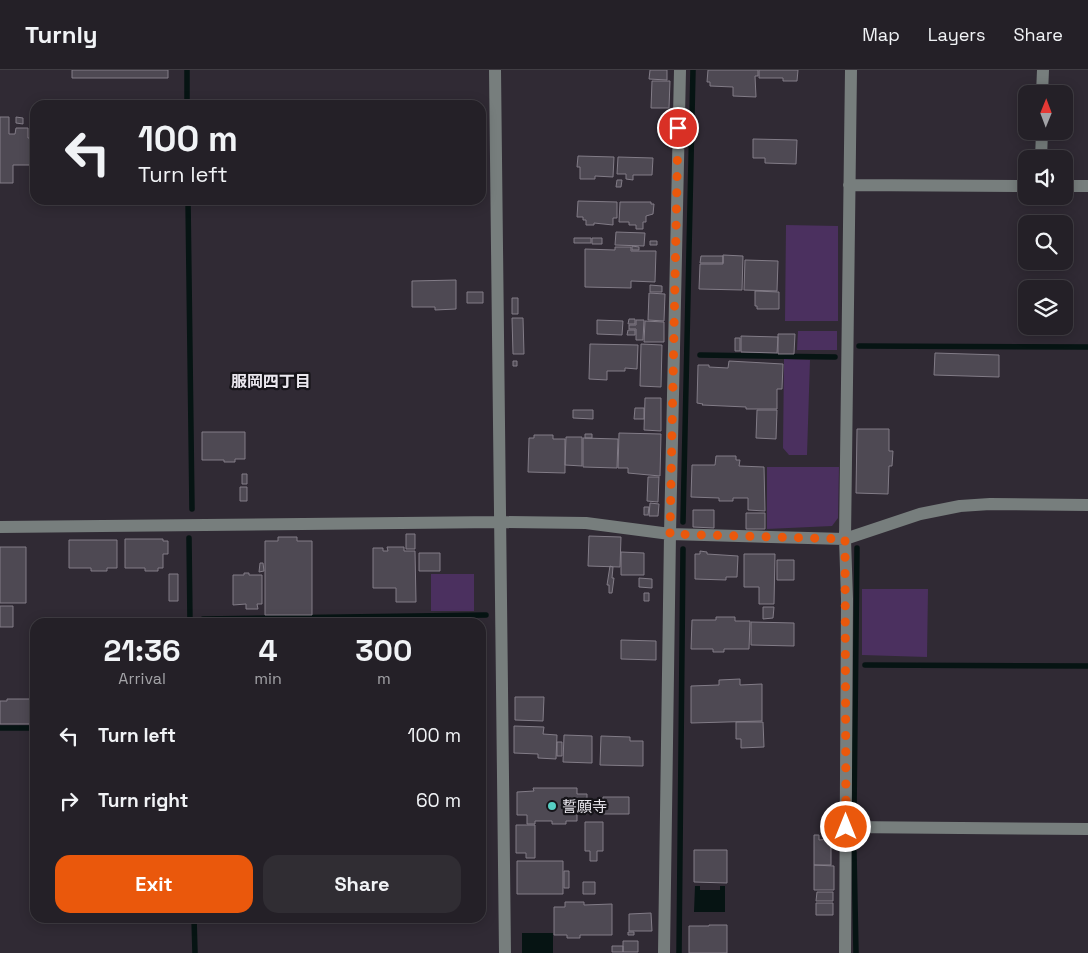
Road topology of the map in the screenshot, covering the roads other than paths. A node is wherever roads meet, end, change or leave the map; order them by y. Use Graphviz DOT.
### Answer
graph roads {
  1 [pos="495,70"];
  2 [pos="680,70"];
  3 [pos="851,70"];
  4 [pos="1043,70"];
  5 [pos="1042,85"];
  6 [pos="849,185"];
  7 [pos="1018,186"];
  8 [pos="1073,186"];
  9 [pos="1088,186"];
  10 [pos="1088,505"];
  11 [pos="499,522"];
  12 [pos="0,528"];
  13 [pos="670,534"];
  14 [pos="845,539"];
  15 [pos="846,827"];
  16 [pos="1088,828"];
  17 [pos="505,953"];
  18 [pos="664,953"];
  19 [pos="845,953"];
  1 -- 11 [label="street"];
  2 -- 13 [label="street"];
  3 -- 6 [label="street"];
  4 -- 5 [label="street"];
  6 -- 7 [label="street"];
  6 -- 14 [label="street"];
  8 -- 9 [label="street"];
  10 -- 14 [label="street"];
  11 -- 12 [label="street"];
  11 -- 13 [label="street"];
  11 -- 17 [label="street"];
  13 -- 14 [label="street"];
  13 -- 18 [label="street"];
  14 -- 15 [label="street"];
  15 -- 16 [label="street"];
  15 -- 19 [label="street"];
}
